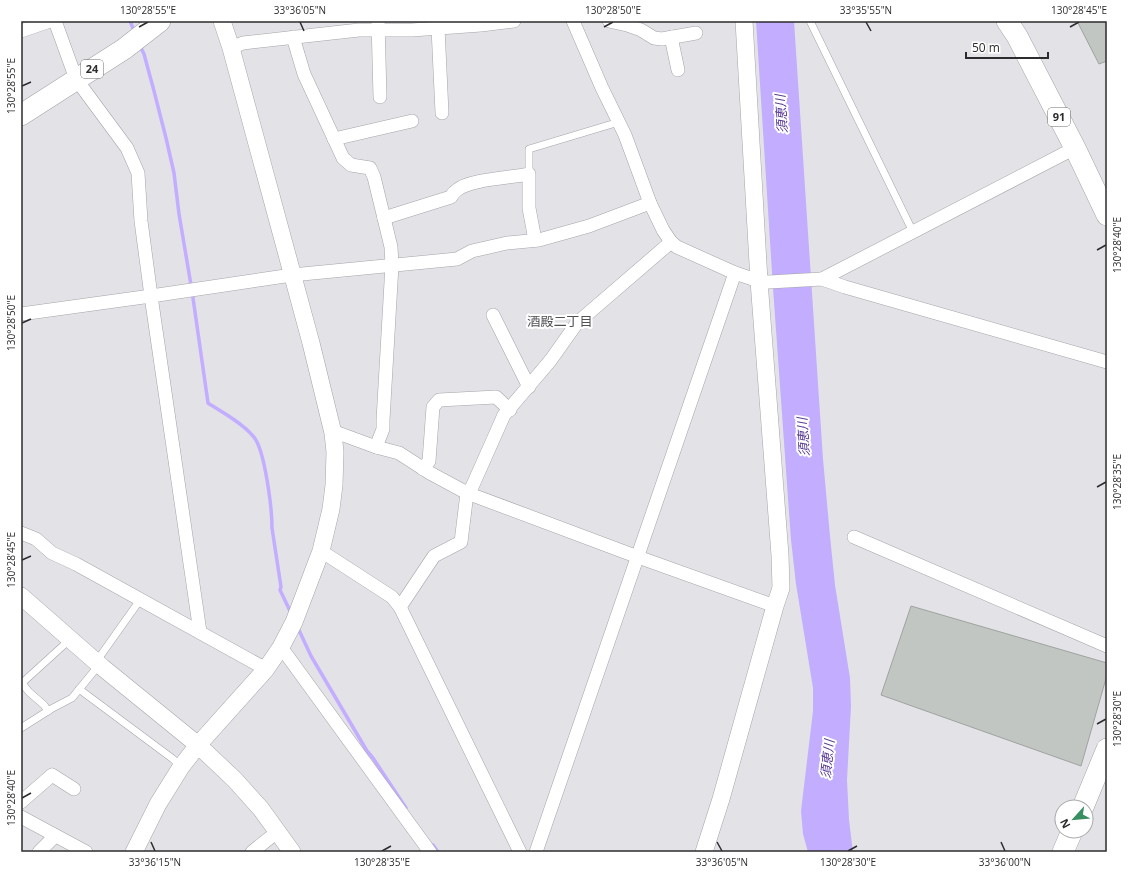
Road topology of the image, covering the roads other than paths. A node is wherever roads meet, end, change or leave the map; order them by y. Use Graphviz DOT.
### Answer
graph roads {
  1 [pos="50,21"];
  2 [pos="55,21"];
  3 [pos="160,21"];
  4 [pos="222,21"];
  5 [pos="514,21"];
  6 [pos="573,21"];
  7 [pos="581,21"];
  8 [pos="609,21"];
  9 [pos="744,21"];
  10 [pos="810,21"];
  11 [pos="1008,21"];
  12 [pos="378,25"];
  13 [pos="438,28"];
  14 [pos="21,31"];
  15 [pos="696,33"];
  16 [pos="293,37"];
  17 [pos="671,38"];
  18 [pos="231,48"];
  19 [pos="678,70"];
  20 [pos="76,79"];
  21 [pos="380,97"];
  22 [pos="442,113"];
  23 [pos="21,115"];
  24 [pos="412,121"];
  25 [pos="619,122"];
  26 [pos="334,139"];
  27 [pos="1075,148"];
  28 [pos="529,174"];
  29 [pos="650,203"];
  30 [pos="1107,215"];
  31 [pos="384,218"];
  32 [pos="913,232"];
  33 [pos="535,240"];
  34 [pos="670,242"];
  35 [pos="392,265"];
  36 [pos="735,273"];
  37 [pos="292,275"];
  38 [pos="818,279"];
  39 [pos="764,282"];
  40 [pos="151,296"];
  41 [pos="21,314"];
  42 [pos="493,315"];
  43 [pos="1107,362"];
  44 [pos="529,387"];
  45 [pos="510,410"];
  46 [pos="334,433"];
  47 [pos="376,447"];
  48 [pos="423,469"];
  49 [pos="467,493"];
  50 [pos="21,533"];
  51 [pos="854,537"];
  52 [pos="321,551"];
  53 [pos="638,557"];
  54 [pos="21,596"];
  55 [pos="140,600"];
  56 [pos="775,606"];
  57 [pos="400,607"];
  58 [pos="200,632"];
  59 [pos="69,638"];
  60 [pos="1107,646"];
  61 [pos="281,647"];
  62 [pos="98,663"];
  63 [pos="266,668"];
  64 [pos="22,682"];
  65 [pos="79,689"];
  66 [pos="48,711"];
  67 [pos="21,728"];
  68 [pos="198,745"];
  69 [pos="1107,749"];
  70 [pos="181,767"];
  71 [pos="74,789"];
  72 [pos="1086,799"];
  73 [pos="21,802"];
  74 [pos="21,817"];
  75 [pos="277,832"];
  76 [pos="54,835"];
  77 [pos="1069,839"];
  78 [pos="38,852"];
  79 [pos="86,852"];
  80 [pos="134,852"];
  81 [pos="252,852"];
  82 [pos="292,852"];
  83 [pos="430,852"];
  84 [pos="520,852"];
  85 [pos="536,852"];
  86 [pos="704,852"];
  87 [pos="1063,852"];
  1 -- 14 [label="street"];
  2 -- 20 [label="street"];
  3 -- 20 [label="main road, 24"];
  4 -- 18 [label="street"];
  5 -- 13 [label="street"];
  6 -- 7 [label="street"];
  6 -- 25 [label="street"];
  8 -- 17 [label="street"];
  9 -- 39 [label="street"];
  10 -- 32 [label="lane"];
  11 -- 27 [label="main road, 91"];
  12 -- 13 [label="street"];
  12 -- 16 [label="street"];
  12 -- 21 [label="street"];
  13 -- 22 [label="street"];
  15 -- 17 [label="street"];
  16 -- 18 [label="street"];
  16 -- 26 [label="street"];
  17 -- 19 [label="street"];
  18 -- 37 [label="street"];
  20 -- 23 [label="main road, 24"];
  20 -- 40 [label="street"];
  24 -- 26 [label="street"];
  25 -- 28 [label="lane"];
  25 -- 29 [label="street"];
  26 -- 31 [label="street"];
  27 -- 30 [label="main road, 91"];
  27 -- 32 [label="street"];
  28 -- 31 [label="street"];
  28 -- 33 [label="street"];
  29 -- 33 [label="street"];
  29 -- 34 [label="street"];
  31 -- 35 [label="street"];
  32 -- 38 [label="street"];
  33 -- 35 [label="street"];
  34 -- 36 [label="street"];
  34 -- 44 [label="street"];
  35 -- 37 [label="street"];
  35 -- 47 [label="street"];
  36 -- 39 [label="street"];
  36 -- 53 [label="street"];
  37 -- 40 [label="street"];
  37 -- 46 [label="street"];
  38 -- 39 [label="street"];
  38 -- 43 [label="street"];
  39 -- 56 [label="street"];
  40 -- 41 [label="street"];
  40 -- 58 [label="street"];
  42 -- 44 [label="street"];
  44 -- 45 [label="street"];
  45 -- 48 [label="street"];
  45 -- 49 [label="street"];
  46 -- 47 [label="street"];
  46 -- 52 [label="street"];
  47 -- 48 [label="street"];
  48 -- 49 [label="street"];
  49 -- 53 [label="street"];
  49 -- 57 [label="street"];
  50 -- 55 [label="street"];
  51 -- 60 [label="street"];
  52 -- 57 [label="street"];
  52 -- 61 [label="street"];
  53 -- 56 [label="street"];
  53 -- 85 [label="street"];
  54 -- 59 [label="street"];
  55 -- 58 [label="street"];
  55 -- 62 [label="lane"];
  56 -- 86 [label="street"];
  57 -- 84 [label="street"];
  58 -- 63 [label="street"];
  59 -- 62 [label="street"];
  59 -- 64 [label="lane"];
  61 -- 63 [label="street"];
  61 -- 83 [label="street"];
  62 -- 65 [label="lane"];
  62 -- 68 [label="street"];
  63 -- 68 [label="street"];
  64 -- 66 [label="lane"];
  65 -- 66 [label="lane"];
  65 -- 70 [label="lane"];
  66 -- 67 [label="lane"];
  68 -- 70 [label="street"];
  68 -- 75 [label="street"];
  69 -- 72 [label="main road"];
  70 -- 80 [label="street"];
  71 -- 73 [label="street"];
  74 -- 76 [label="street"];
  75 -- 81 [label="street"];
  75 -- 82 [label="street"];
  76 -- 78 [label="street"];
  76 -- 79 [label="street"];
  77 -- 87 [label="main road"];
}
